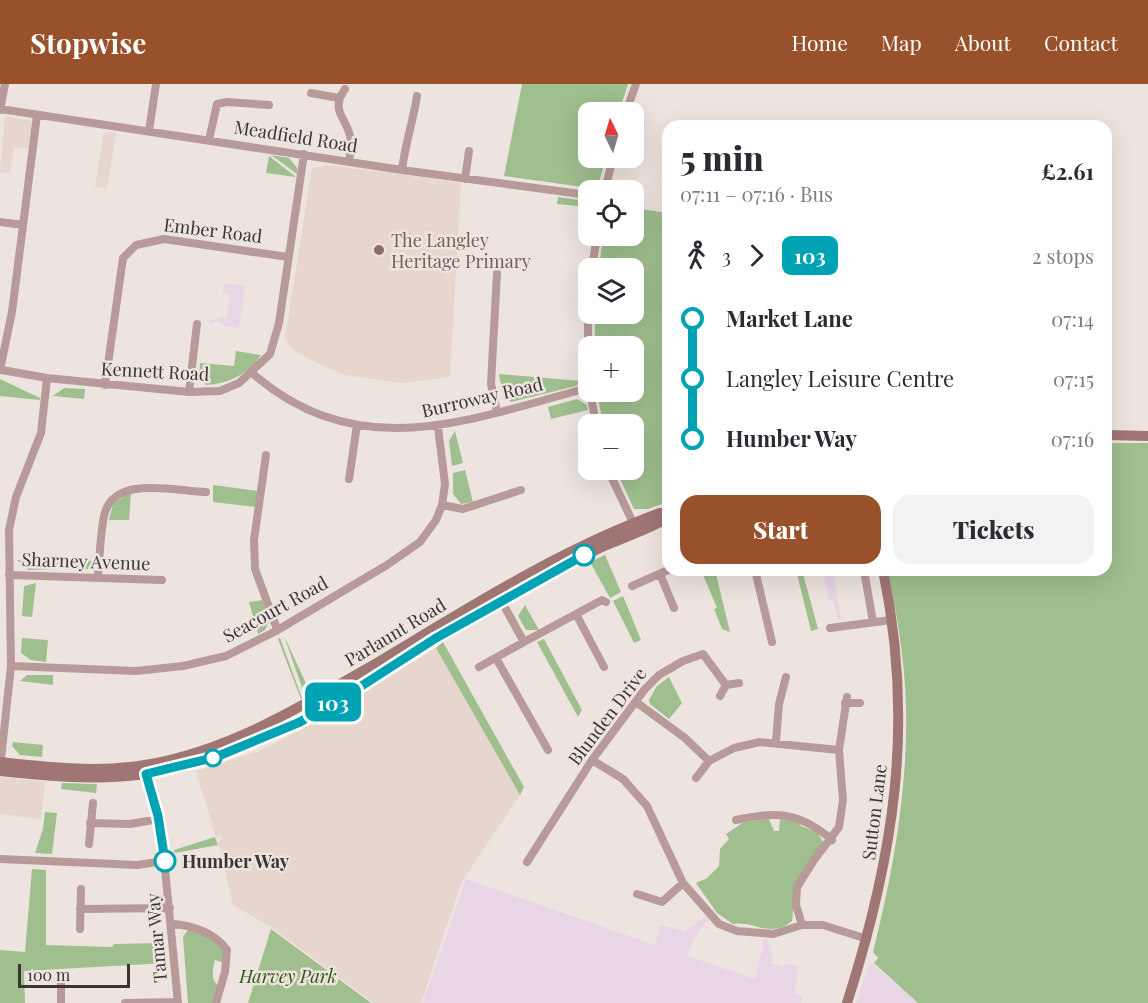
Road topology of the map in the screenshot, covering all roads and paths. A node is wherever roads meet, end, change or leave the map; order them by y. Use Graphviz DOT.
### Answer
graph roads {
  1 [pos="5,84"];
  2 [pos="156,84"];
  3 [pos="636,84"];
  4 [pos="345,89"];
  5 [pos="311,93"];
  6 [pos="417,96"];
  7 [pos="339,98"];
  8 [pos="630,102"];
  9 [pos="269,105"];
  10 [pos="0,110"];
  11 [pos="37,115"];
  12 [pos="149,131"];
  13 [pos="209,140"];
  14 [pos="469,151"];
  15 [pos="304,154"];
  16 [pos="349,161"];
  17 [pos="402,170"];
  18 [pos="465,179"];
  19 [pos="578,194"];
  20 [pos="0,222"];
  21 [pos="23,225"];
  22 [pos="288,257"];
  23 [pos="497,273"];
  24 [pos="197,324"];
  25 [pos="1,370"];
  26 [pos="252,373"];
  27 [pos="47,378"];
  28 [pos="105,385"];
  29 [pos="189,392"];
  30 [pos="578,393"];
  31 [pos="497,412"];
  32 [pos="357,425"];
  33 [pos="438,427"];
  34 [pos="1112,435"];
  35 [pos="1148,436"];
  36 [pos="266,455"];
  37 [pos="349,479"];
  38 [pos="613,480"];
  39 [pos="521,490"];
  40 [pos="206,492"];
  41 [pos="442,505"];
  42 [pos="662,517"];
  43 [pos="635,527"];
  44 [pos="662,573"];
  45 [pos="9,575"];
  46 [pos="98,576"];
  47 [pos="665,576"];
  48 [pos="756,576"];
  49 [pos="865,576"];
  50 [pos="884,576"];
  51 [pos="162,580"];
  52 [pos="632,586"];
  53 [pos="499,596"];
  54 [pos="606,602"];
  55 [pos="674,608"];
  56 [pos="576,614"];
  57 [pos="891,620"];
  58 [pos="873,622"];
  59 [pos="830,628"];
  60 [pos="277,629"];
  61 [pos="524,642"];
  62 [pos="772,642"];
  63 [pos="496,658"];
  64 [pos="11,666"];
  65 [pos="479,667"];
  66 [pos="604,667"];
  67 [pos="786,677"];
  68 [pos="739,683"];
  69 [pos="726,685"];
  70 [pos="720,696"];
  71 [pos="636,702"];
  72 [pos="860,704"];
  73 [pos="776,742"];
  74 [pos="548,750"];
  75 [pos="839,750"];
  76 [pos="592,760"];
  77 [pos="708,761"];
  78 [pos="0,766"];
  79 [pos="146,770"];
  80 [pos="696,778"];
  81 [pos="93,803"];
  82 [pos="159,819"];
  83 [pos="736,820"];
  84 [pos="90,823"];
  85 [pos="832,840"];
  86 [pos="89,844"];
  87 [pos="0,858"];
  88 [pos="165,861"];
  89 [pos="526,862"];
  90 [pos="683,883"];
  91 [pos="81,889"];
  92 [pos="637,894"];
  93 [pos="170,908"];
  94 [pos="80,909"];
  95 [pos="171,924"];
  96 [pos="802,926"];
  97 [pos="80,929"];
  98 [pos="867,939"];
  99 [pos="61,979"];
  100 [pos="178,1002"];
  101 [pos="61,1003"];
  102 [pos="125,1003"];
  103 [pos="216,1003"];
  104 [pos="847,1003"];
  1 -- 10 [label="street"];
  2 -- 12 [label="street"];
  3 -- 8 [label="street"];
  4 -- 7 [label="street"];
  5 -- 7 [label="street"];
  6 -- 17 [label="street"];
  7 -- 16 [label="street"];
  9 -- 13 [label="street"];
  10 -- 11 [label="street, Meadfield Road"];
  11 -- 12 [label="street, Meadfield Road"];
  11 -- 21 [label="street"];
  12 -- 13 [label="street, Meadfield Road"];
  13 -- 15 [label="street, Meadfield Road"];
  14 -- 18 [label="street"];
  15 -- 16 [label="street, Meadfield Road"];
  15 -- 22 [label="street, Kennett Road"];
  16 -- 17 [label="street, Meadfield Road"];
  17 -- 18 [label="street, Meadfield Road"];
  18 -- 19 [label="street, Meadfield Road"];
  20 -- 21 [label="street"];
  21 -- 25 [label="street"];
  22 -- 26 [label="street, Kennett Road"];
  22 -- 28 [label="street, Ember Road"];
  23 -- 31 [label="street"];
  24 -- 29 [label="street"];
  25 -- 27 [label="street, Kennett Road"];
  26 -- 29 [label="street, Kennett Road"];
  26 -- 32 [label="street, Burroway Road"];
  27 -- 28 [label="street, Kennett Road"];
  27 -- 45 [label="street"];
  28 -- 29 [label="street, Kennett Road"];
  30 -- 31 [label="street, Burroway Road"];
  31 -- 33 [label="street, Burroway Road"];
  32 -- 33 [label="street, Burroway Road"];
  32 -- 37 [label="street"];
  33 -- 41 [label="street, Seacourt Road"];
  34 -- 35 [label="street"];
  36 -- 60 [label="street"];
  38 -- 43 [label="street"];
  39 -- 41 [label="street"];
  40 -- 46 [label="street"];
  41 -- 60 [label="street, Seacourt Road"];
  42 -- 43 [label="street, Parlaunt Road"];
  43 -- 53 [label="street, Parlaunt Road"];
  44 -- 52 [label="street"];
  45 -- 46 [label="street, Sharney Avenue"];
  45 -- 64 [label="street"];
  46 -- 51 [label="street, Sharney Avenue"];
  47 -- 55 [label="street"];
  48 -- 62 [label="street"];
  49 -- 58 [label="street"];
  50 -- 57 [label="street, Sutton Lane"];
  53 -- 61 [label="street"];
  53 -- 79 [label="street, Parlaunt Road"];
  54 -- 56 [label="street"];
  56 -- 61 [label="street"];
  56 -- 66 [label="street"];
  57 -- 58 [label="street"];
  57 -- 98 [label="street, Sutton Lane"];
  58 -- 59 [label="street"];
  60 -- 64 [label="street, Seacourt Road"];
  61 -- 63 [label="street"];
  63 -- 65 [label="street"];
  63 -- 74 [label="street"];
  64 -- 78 [label="street"];
  67 -- 73 [label="street"];
  68 -- 69 [label="street"];
  69 -- 70 [label="street"];
  69 -- 71 [label="street, Blunden Drive"];
  71 -- 76 [label="street, Blunden Drive"];
  71 -- 77 [label="street"];
  72 -- 75 [label="street"];
  73 -- 75 [label="street"];
  73 -- 77 [label="street"];
  75 -- 85 [label="street"];
  76 -- 89 [label="street, Blunden Drive"];
  76 -- 90 [label="street"];
  77 -- 80 [label="street"];
  78 -- 79 [label="street, Parlaunt Road"];
  79 -- 82 [label="street, Tamar Way"];
  81 -- 84 [label="street"];
  82 -- 84 [label="street"];
  82 -- 88 [label="street, Tamar Way"];
  83 -- 85 [label="street"];
  84 -- 86 [label="street"];
  85 -- 96 [label="street"];
  87 -- 88 [label="street"];
  88 -- 93 [label="street, Tamar Way"];
  90 -- 92 [label="street"];
  90 -- 96 [label="street"];
  91 -- 94 [label="street"];
  93 -- 94 [label="street"];
  93 -- 95 [label="street, Tamar Way"];
  94 -- 97 [label="street"];
  95 -- 100 [label="street, Tamar Way"];
  95 -- 103 [label="street"];
  96 -- 98 [label="street"];
  98 -- 104 [label="street, Sutton Lane"];
  99 -- 101 [label="street"];
  100 -- 102 [label="street"];
}
